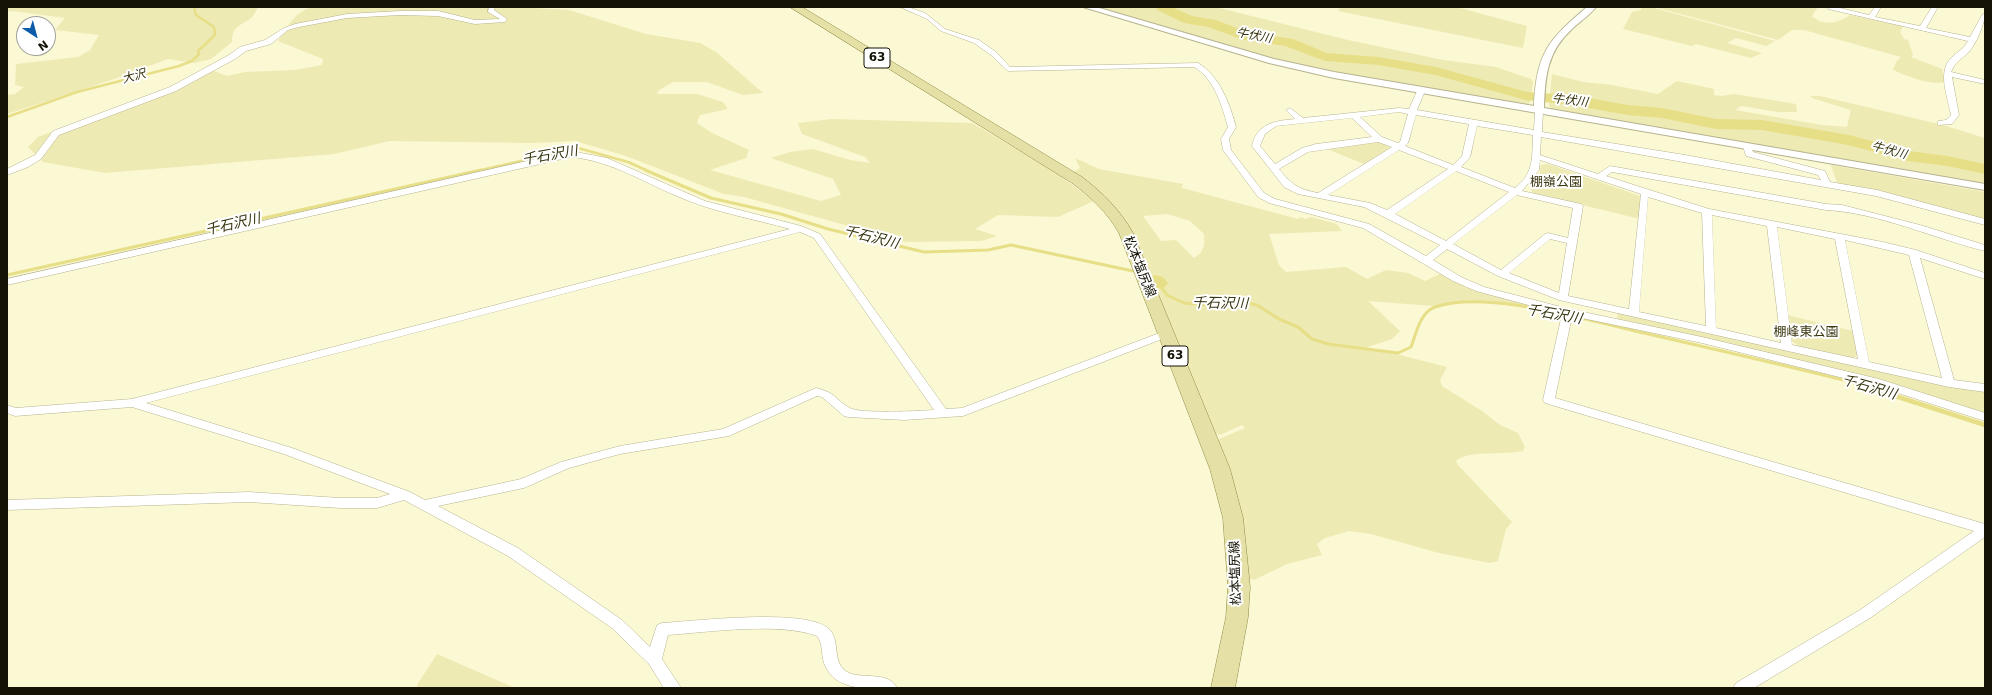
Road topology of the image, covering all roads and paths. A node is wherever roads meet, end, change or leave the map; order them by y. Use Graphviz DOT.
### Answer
graph roads {
  1 [pos="492,7"];
  2 [pos="795,7"];
  3 [pos="903,7"];
  4 [pos="1087,7"];
  5 [pos="1592,7"];
  6 [pos="1833,7"];
  7 [pos="1878,7"];
  8 [pos="1935,7"];
  9 [pos="1985,15"];
  10 [pos="1871,18"];
  11 [pos="1922,29"];
  12 [pos="1973,40"];
  13 [pos="1948,74"];
  14 [pos="1985,82"];
  15 [pos="1421,91"];
  16 [pos="1290,110"];
  17 [pos="1539,110"];
  18 [pos="1412,112"];
  19 [pos="1354,115"];
  20 [pos="1301,121"];
  21 [pos="1473,123"];
  22 [pos="1941,123"];
  23 [pos="1537,134"];
  24 [pos="1379,139"];
  25 [pos="1398,146"];
  26 [pos="1747,146"];
  27 [pos="1536,156"];
  28 [pos="1455,168"];
  29 [pos="1273,169"];
  30 [pos="7,172"];
  31 [pos="1599,177"];
  32 [pos="1826,183"];
  33 [pos="1985,187"];
  34 [pos="1517,192"];
  35 [pos="1647,193"];
  36 [pos="1319,196"];
  37 [pos="1708,211"];
  38 [pos="1388,214"];
  39 [pos="1985,222"];
  40 [pos="1772,224"];
  41 [pos="801,228"];
  42 [pos="1839,236"];
  43 [pos="1573,242"];
  44 [pos="1447,246"];
  45 [pos="1985,248"];
  46 [pos="1913,252"];
  47 [pos="1427,260"];
  48 [pos="1502,274"];
  49 [pos="1985,276"];
  50 [pos="7,282"];
  51 [pos="1563,298"];
  52 [pos="1634,314"];
  53 [pos="1567,315"];
  54 [pos="1711,330"];
  55 [pos="1166,334"];
  56 [pos="1788,346"];
  57 [pos="1864,363"];
  58 [pos="1949,383"];
  59 [pos="1985,388"];
  60 [pos="132,403"];
  61 [pos="7,409"];
  62 [pos="943,414"];
  63 [pos="1985,416"];
  64 [pos="405,496"];
  65 [pos="7,505"];
  66 [pos="422,505"];
  67 [pos="1985,530"];
  68 [pos="654,660"];
  69 [pos="1750,686"];
  70 [pos="673,688"];
  71 [pos="889,688"];
  72 [pos="1223,688"];
  1 -- 30 [label="street"];
  2 -- 55 [label="main road, 松本塩尻線 / 63"];
  3 -- 47 [label="street"];
  4 -- 15 [label="street"];
  5 -- 17 [label="street"];
  6 -- 10 [label="street"];
  7 -- 10 [label="street"];
  8 -- 11 [label="street"];
  9 -- 12 [label="street"];
  10 -- 11 [label="street"];
  11 -- 12 [label="street"];
  12 -- 13 [label="street"];
  13 -- 14 [label="street"];
  13 -- 22 [label="street"];
  15 -- 17 [label="street"];
  15 -- 18 [label="street"];
  16 -- 20 [label="street"];
  17 -- 23 [label="street"];
  17 -- 26 [label="street"];
  18 -- 19 [label="street"];
  18 -- 21 [label="street"];
  18 -- 25 [label="street"];
  19 -- 20 [label="street"];
  19 -- 24 [label="street"];
  20 -- 29 [label="street"];
  21 -- 23 [label="street"];
  21 -- 28 [label="street"];
  23 -- 27 [label="street"];
  23 -- 32 [label="street"];
  24 -- 25 [label="street"];
  24 -- 29 [label="street"];
  25 -- 28 [label="street"];
  25 -- 36 [label="street"];
  26 -- 32 [label="street"];
  26 -- 33 [label="street"];
  27 -- 31 [label="street"];
  27 -- 34 [label="street"];
  28 -- 34 [label="street"];
  28 -- 38 [label="street"];
  29 -- 36 [label="street"];
  31 -- 35 [label="street"];
  31 -- 45 [label="street"];
  32 -- 39 [label="street"];
  34 -- 43 [label="street"];
  34 -- 44 [label="street"];
  35 -- 37 [label="street"];
  35 -- 52 [label="street"];
  36 -- 38 [label="street"];
  37 -- 40 [label="street"];
  37 -- 54 [label="street"];
  38 -- 44 [label="street"];
  40 -- 42 [label="street"];
  40 -- 56 [label="street"];
  41 -- 50 [label="street"];
  41 -- 60 [label="street"];
  41 -- 62 [label="street"];
  42 -- 46 [label="street"];
  42 -- 57 [label="street"];
  43 -- 48 [label="street"];
  43 -- 51 [label="street"];
  44 -- 47 [label="street"];
  44 -- 48 [label="street"];
  46 -- 49 [label="street"];
  46 -- 58 [label="street"];
  47 -- 53 [label="street"];
  48 -- 51 [label="street"];
  51 -- 52 [label="street"];
  52 -- 54 [label="street"];
  53 -- 63 [label="street"];
  53 -- 67 [label="street"];
  54 -- 56 [label="street"];
  55 -- 62 [label="street"];
  55 -- 72 [label="main road, 松本塩尻線 / 63"];
  56 -- 57 [label="street"];
  57 -- 58 [label="street"];
  58 -- 59 [label="street"];
  60 -- 61 [label="street"];
  60 -- 64 [label="street"];
  62 -- 66 [label="street"];
  64 -- 65 [label="street"];
  64 -- 66 [label="street"];
  66 -- 68 [label="street"];
  67 -- 69 [label="street"];
  68 -- 70 [label="street"];
  68 -- 71 [label="street"];
}
